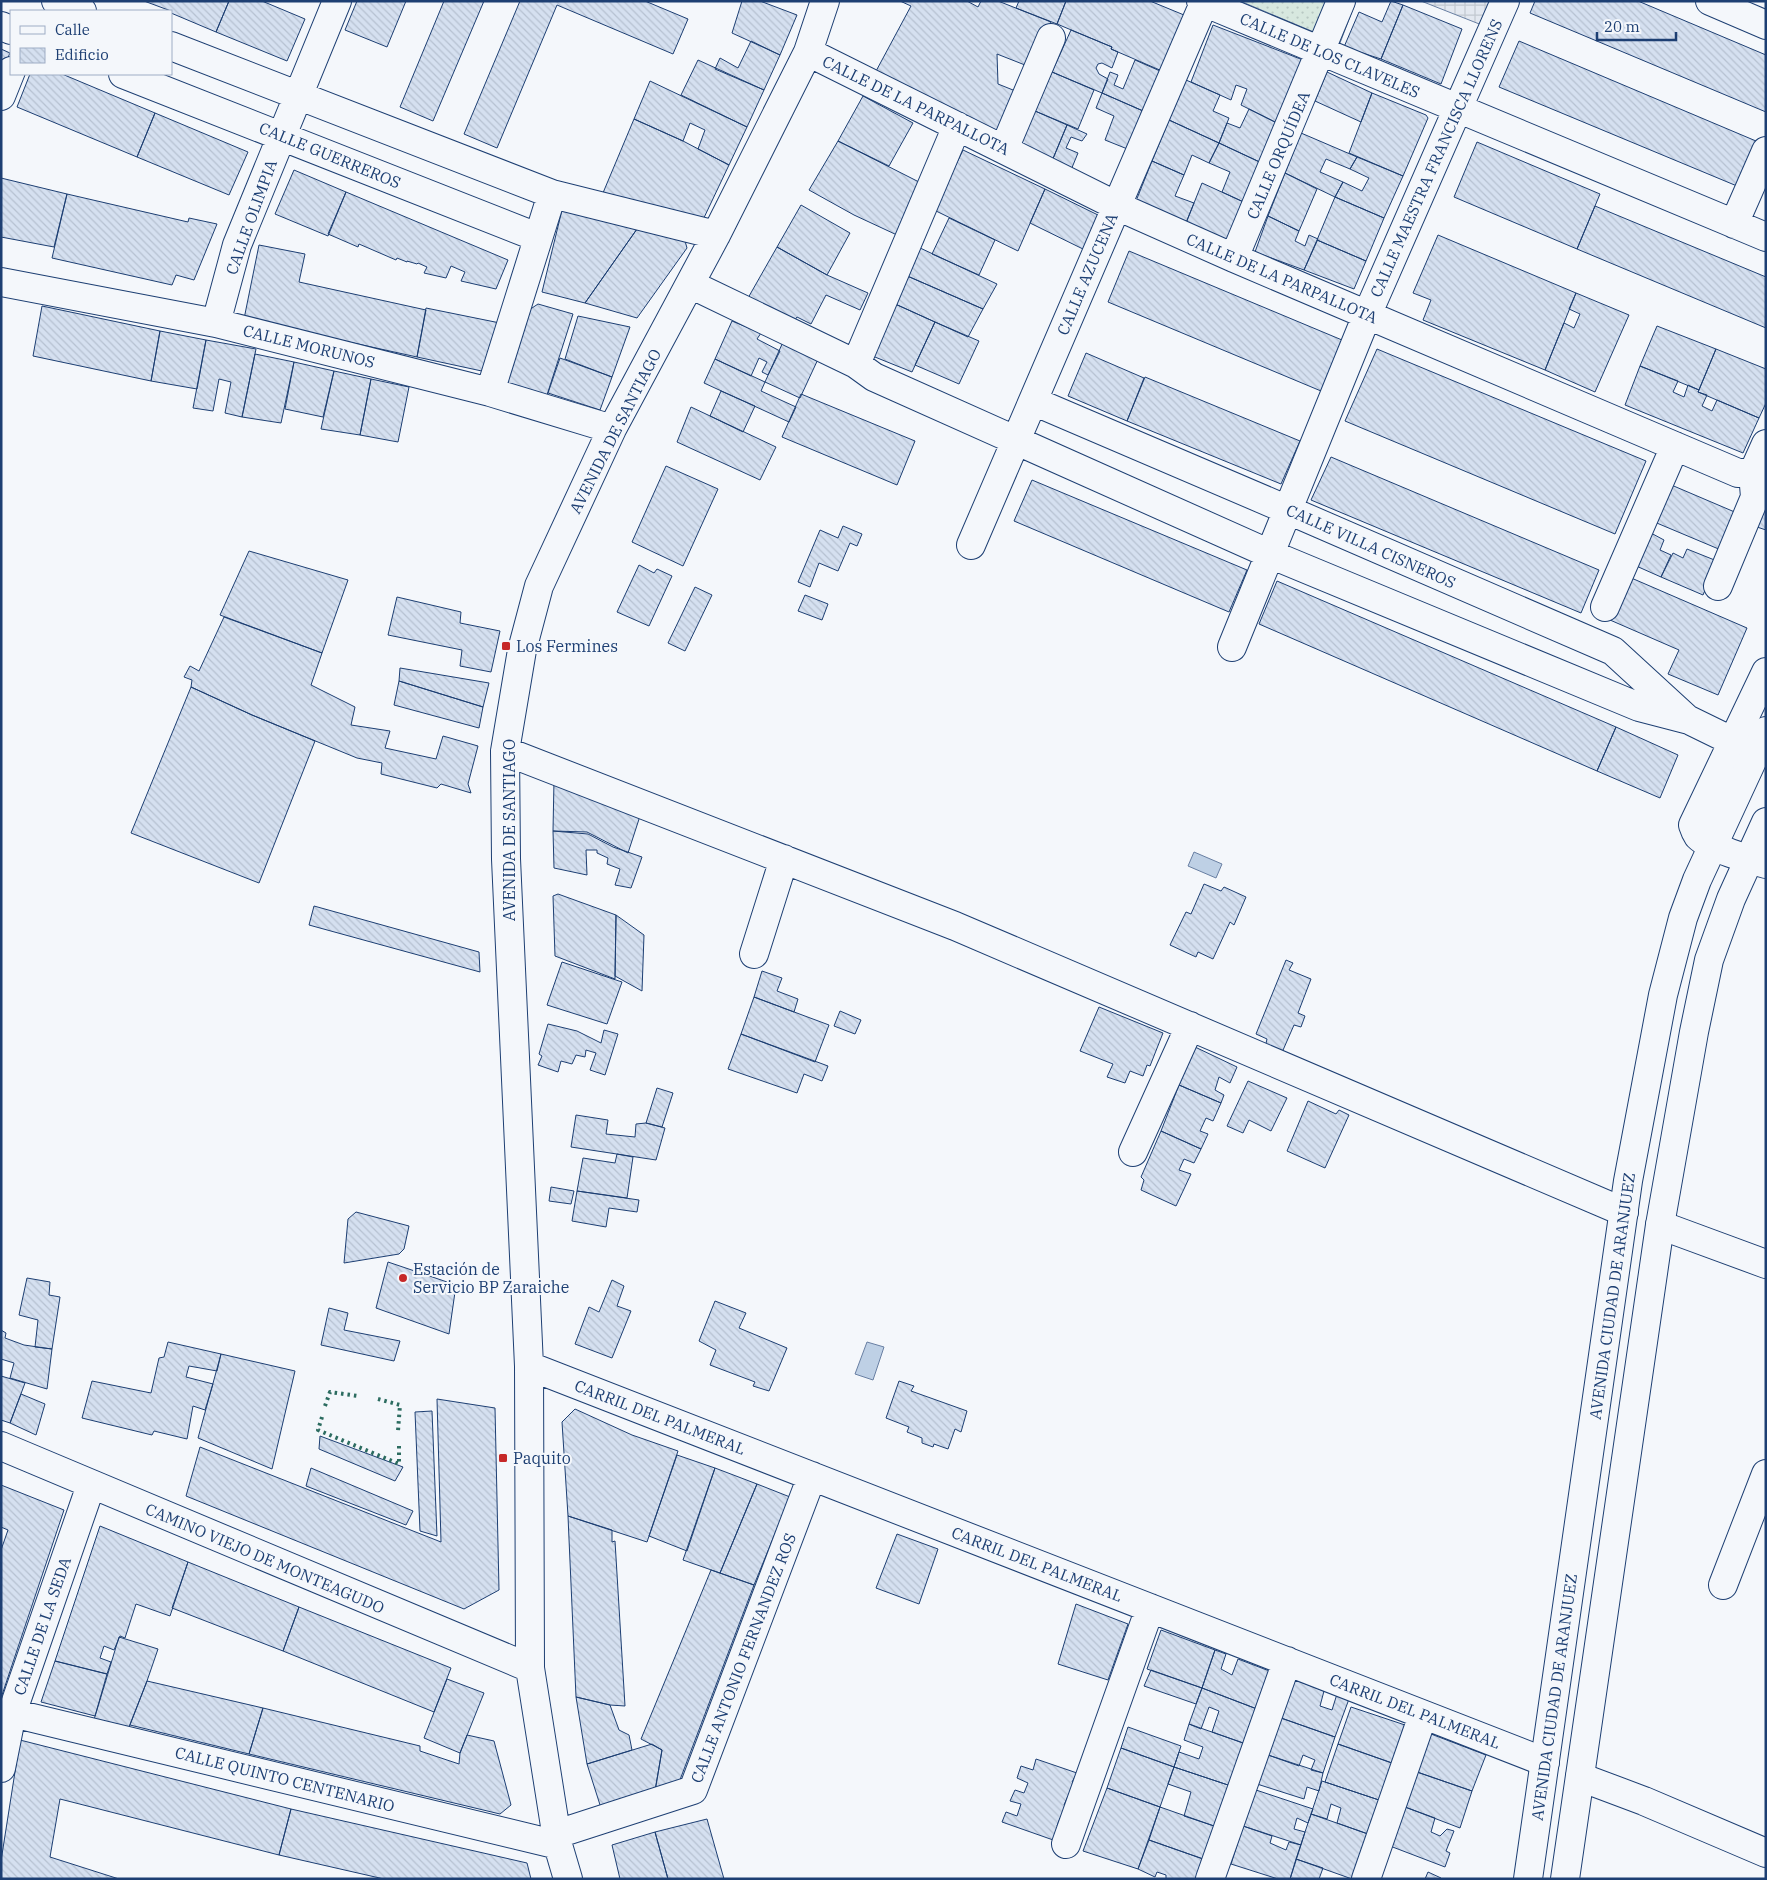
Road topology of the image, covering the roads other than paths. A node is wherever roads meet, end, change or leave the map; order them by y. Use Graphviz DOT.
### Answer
graph roads {
  1 [pos="56,1"];
  2 [pos="337,1"];
  3 [pos="825,1"];
  4 [pos="1341,1"];
  5 [pos="1505,1"];
  6 [pos="1710,1"];
  7 [pos="1203,2"];
  8 [pos="79,10"];
  9 [pos="1766,25"];
  10 [pos="1051,38"];
  11 [pos="172,46"];
  12 [pos="808,52"];
  13 [pos="1321,52"];
  14 [pos="10,74"];
  15 [pos="126,75"];
  16 [pos="1,96"];
  17 [pos="298,96"];
  18 [pos="1458,108"];
  19 [pos="957,126"];
  20 [pos="281,136"];
  21 [pos="1004,149"];
  22 [pos="1766,151"];
  23 [pos="552,194"];
  24 [pos="1117,206"];
  25 [pos="1734,224"];
  26 [pos="716,236"];
  27 [pos="537,237"];
  28 [pos="1766,237"];
  29 [pos="1234,258"];
  30 [pos="1,282"];
  31 [pos="690,284"];
  32 [pos="1367,315"];
  33 [pos="216,323"];
  34 [pos="856,364"];
  35 [pos="490,392"];
  36 [pos="1033,401"];
  37 [pos="612,429"];
  38 [pos="1016,441"];
  39 [pos="1766,444"];
  40 [pos="1674,446"];
  41 [pos="1759,476"];
  42 [pos="1288,510"];
  43 [pos="970,545"];
  44 [pos="1270,554"];
  45 [pos="1718,586"];
  46 [pos="1605,607"];
  47 [pos="1232,647"];
  48 [pos="1766,672"];
  49 [pos="1689,720"];
  50 [pos="1756,743"];
  51 [pos="505,751"];
  52 [pos="1766,822"];
  53 [pos="1714,845"];
  54 [pos="784,859"];
  55 [pos="1757,862"];
  56 [pos="754,954"];
  57 [pos="1190,1026"];
  58 [pos="1133,1152"];
  59 [pos="1624,1212"];
  60 [pos="1660,1225"];
  61 [pos="1766,1264"];
  62 [pos="529,1366"];
  63 [pos="1,1446"];
  64 [pos="1766,1474"];
  65 [pos="812,1476"];
  66 [pos="91,1485"];
  67 [pos="1723,1585"];
  68 [pos="1150,1608"];
  69 [pos="1287,1661"];
  70 [pos="530,1668"];
  71 [pos="12,1713"];
  72 [pos="1423,1715"];
  73 [pos="1545,1762"];
  74 [pos="1,1768"];
  75 [pos="1580,1777"];
  76 [pos="558,1839"];
  77 [pos="1066,1844"];
  78 [pos="1766,1853"];
  79 [pos="568,1879"];
  80 [pos="1210,1879"];
  81 [pos="1366,1879"];
  82 [pos="1528,1879"];
  83 [pos="1565,1879"];
  1 -- 8 [label="street"];
  2 -- 17 [label="street, CALLE OLIMPIA"];
  3 -- 12 [label="street, AVENIDA DE SANTIAGO"];
  4 -- 13 [label="street, CALLE ORQUÍDEA"];
  5 -- 18 [label="street, CALLE MAESTRA FRANCISCA LLORENS"];
  6 -- 9 [label="street"];
  7 -- 13 [label="street, CALLE DE LOS CLAVELES"];
  7 -- 24 [label="street, CALLE AZUCENA"];
  10 -- 21 [label="street"];
  11 -- 17 [label="street"];
  12 -- 19 [label="street, CALLE DE LA PARPALLOTA"];
  12 -- 26 [label="street, AVENIDA DE SANTIAGO"];
  13 -- 18 [label="street, CALLE DE LOS CLAVELES"];
  13 -- 29 [label="street, CALLE ORQUÍDEA"];
  14 -- 16 [label="street"];
  15 -- 20 [label="street, CALLE GUERREROS"];
  17 -- 20 [label="street, CALLE OLIMPIA"];
  17 -- 23 [label="street"];
  18 -- 25 [label="street, CALLE DE LOS CLAVELES"];
  18 -- 32 [label="street, CALLE MAESTRA FRANCISCA LLORENS"];
  19 -- 21 [label="street, CALLE DE LA PARPALLOTA"];
  19 -- 34 [label="street"];
  20 -- 27 [label="street, CALLE GUERREROS"];
  20 -- 33 [label="street, CALLE OLIMPIA"];
  21 -- 24 [label="street, CALLE DE LA PARPALLOTA"];
  22 -- 25 [label="street"];
  23 -- 26 [label="street"];
  23 -- 27 [label="street"];
  24 -- 29 [label="street, CALLE DE LA PARPALLOTA"];
  24 -- 36 [label="street, CALLE AZUCENA"];
  25 -- 28 [label="street, CALLE DE LOS CLAVELES"];
  26 -- 31 [label="street, AVENIDA DE SANTIAGO"];
  27 -- 35 [label="street"];
  29 -- 32 [label="street, CALLE DE LA PARPALLOTA"];
  30 -- 33 [label="street, CALLE MORUNOS"];
  31 -- 34 [label="street, CALLE VILLA CISNEROS"];
  31 -- 37 [label="street, AVENIDA DE SANTIAGO"];
  32 -- 40 [label="street, CALLE DE LA PARPALLOTA"];
  32 -- 42 [label="street, CALLE MAESTRA FRANCISCA LLORENS"];
  33 -- 35 [label="street, CALLE MORUNOS"];
  34 -- 38 [label="street, CALLE VILLA CISNEROS"];
  35 -- 37 [label="street, CALLE MORUNOS"];
  36 -- 38 [label="street, CALLE AZUCENA"];
  36 -- 42 [label="street, CALLE VILLA CISNEROS"];
  37 -- 51 [label="street, AVENIDA DE SANTIAGO"];
  38 -- 43 [label="street, CALLE AZUCENA"];
  38 -- 44 [label="street, CALLE VILLA CISNEROS"];
  39 -- 41 [label="street"];
  40 -- 41 [label="street, CALLE DE LA PARPALLOTA"];
  40 -- 46 [label="street"];
  41 -- 45 [label="street"];
  42 -- 44 [label="street, CALLE MAESTRA FRANCISCA LLORENS"];
  42 -- 49 [label="street, CALLE VILLA CISNEROS"];
  44 -- 47 [label="street, CALLE MAESTRA FRANCISCA LLORENS"];
  44 -- 49 [label="street, CALLE VILLA CISNEROS"];
  48 -- 50 [label="street, AVENIDA CIUDAD DE ARANJUEZ"];
  49 -- 50 [label="street, CALLE VILLA CISNEROS"];
  50 -- 53 [label="street, AVENIDA CIUDAD DE ARANJUEZ"];
  51 -- 54 [label="street"];
  51 -- 62 [label="street, AVENIDA DE SANTIAGO"];
  52 -- 55 [label="street"];
  53 -- 55 [label="street"];
  53 -- 59 [label="street, AVENIDA CIUDAD DE ARANJUEZ"];
  54 -- 56 [label="street"];
  54 -- 57 [label="street"];
  55 -- 60 [label="street"];
  57 -- 58 [label="street"];
  57 -- 59 [label="street"];
  59 -- 73 [label="street, AVENIDA CIUDAD DE ARANJUEZ"];
  60 -- 61 [label="street"];
  60 -- 75 [label="street"];
  62 -- 65 [label="street, CARRIL DEL PALMERAL"];
  62 -- 70 [label="street, AVENIDA DE SANTIAGO"];
  63 -- 66 [label="street, CAMINO VIEJO DE MONTEAGUDO"];
  64 -- 67 [label="street"];
  65 -- 68 [label="street, CARRIL DEL PALMERAL"];
  65 -- 76 [label="street, CALLE ANTONIO FERNANDEZ ROS"];
  66 -- 70 [label="street, CAMINO VIEJO DE MONTEAGUDO"];
  66 -- 71 [label="street, CALLE DE LA SEDA"];
  68 -- 69 [label="street, CARRIL DEL PALMERAL"];
  68 -- 77 [label="street"];
  69 -- 72 [label="street, CARRIL DEL PALMERAL"];
  69 -- 80 [label="street"];
  70 -- 76 [label="street, AVENIDA DE SANTIAGO"];
  71 -- 74 [label="street, CALLE DE LA SEDA"];
  71 -- 76 [label="street, CALLE QUINTO CENTENARIO"];
  72 -- 73 [label="street, CARRIL DEL PALMERAL"];
  72 -- 81 [label="street"];
  73 -- 82 [label="street, AVENIDA CIUDAD DE ARANJUEZ"];
  75 -- 78 [label="street"];
  75 -- 83 [label="street"];
  76 -- 79 [label="street, AVENIDA DE SANTIAGO"];
}
